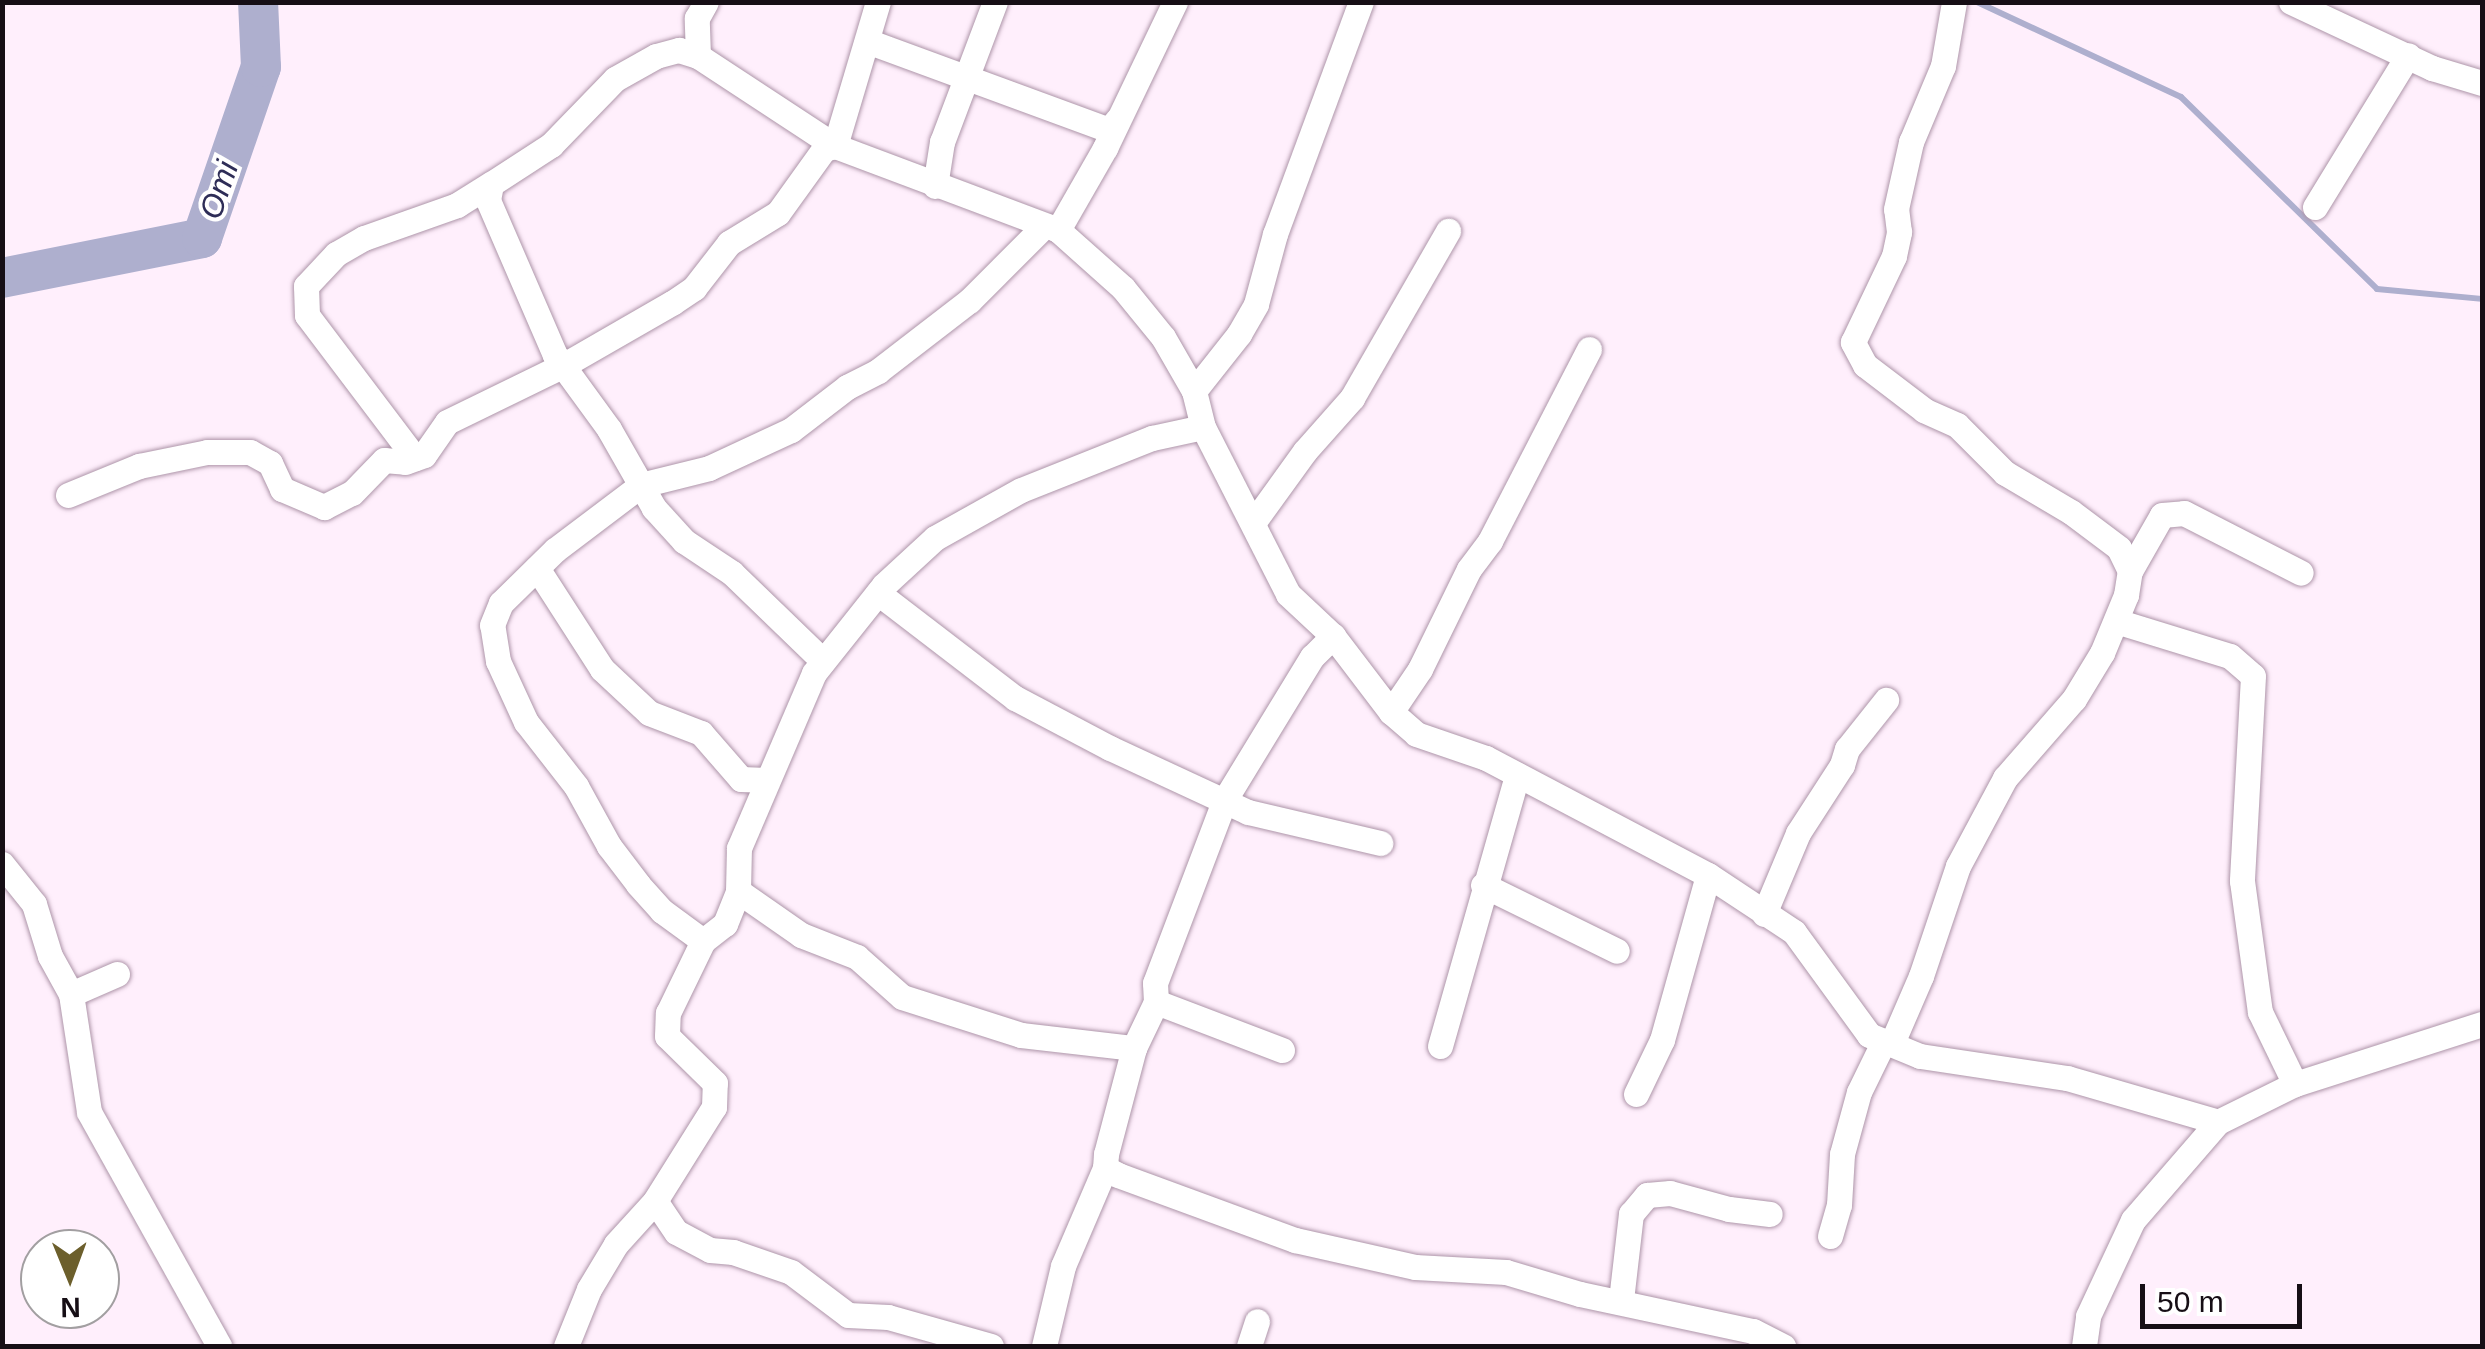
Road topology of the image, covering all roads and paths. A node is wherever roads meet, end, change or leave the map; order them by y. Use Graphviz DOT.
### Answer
graph roads {
  1 [pos="706,2"];
  2 [pos="878,2"];
  3 [pos="994,2"];
  4 [pos="1174,2"];
  5 [pos="1361,2"];
  6 [pos="1954,2"];
  7 [pos="2291,2"];
  8 [pos="866,41"];
  9 [pos="2408,55"];
  10 [pos="698,56"];
  11 [pos="964,80"];
  12 [pos="2482,83"];
  13 [pos="1117,120"];
  14 [pos="835,146"];
  15 [pos="491,184"];
  16 [pos="934,186"];
  17 [pos="2315,206"];
  18 [pos="1051,228"];
  19 [pos="1448,231"];
  20 [pos="1589,349"];
  21 [pos="564,365"];
  22 [pos="1194,392"];
  23 [pos="1203,427"];
  24 [pos="415,458"];
  25 [pos="642,484"];
  26 [pos="68,495"];
  27 [pos="1253,523"];
  28 [pos="537,568"];
  29 [pos="2130,571"];
  30 [pos="2302,573"];
  31 [pos="878,593"];
  32 [pos="2116,621"];
  33 [pos="1333,636"];
  34 [pos="823,661"];
  35 [pos="1886,700"];
  36 [pos="1391,712"];
  37 [pos="1516,774"];
  38 [pos="767,780"];
  39 [pos="1224,801"];
  40 [pos="1380,843"];
  41 [pos="2,864"];
  42 [pos="1708,875"];
  43 [pos="1483,885"];
  44 [pos="738,891"];
  45 [pos="1764,914"];
  46 [pos="703,941"];
  47 [pos="1617,951"];
  48 [pos="117,974"];
  49 [pos="72,994"];
  50 [pos="1156,1002"];
  51 [pos="2482,1024"];
  52 [pos="1888,1042"];
  53 [pos="1440,1046"];
  54 [pos="1134,1048"];
  55 [pos="1282,1050"];
  56 [pos="2295,1084"];
  57 [pos="1636,1094"];
  58 [pos="2218,1122"];
  59 [pos="1106,1168"];
  60 [pos="655,1201"];
  61 [pos="1770,1214"];
  62 [pos="1830,1236"];
  63 [pos="1621,1300"];
  64 [pos="1257,1321"];
  65 [pos="219,1346"];
  66 [pos="566,1346"];
  67 [pos="990,1346"];
  68 [pos="1044,1346"];
  69 [pos="1249,1346"];
  70 [pos="1783,1346"];
  71 [pos="2084,1346"];
  1 -- 10 [label="street"];
  2 -- 8 [label="street"];
  3 -- 11 [label="street"];
  4 -- 13 [label="street"];
  5 -- 22 [label="street"];
  6 -- 29 [label="street"];
  7 -- 9 [label="street"];
  8 -- 11 [label="street"];
  8 -- 14 [label="street"];
  9 -- 12 [label="street"];
  9 -- 17 [label="street"];
  10 -- 14 [label="street"];
  10 -- 15 [label="street"];
  11 -- 13 [label="street"];
  11 -- 16 [label="street"];
  13 -- 18 [label="street"];
  14 -- 16 [label="street"];
  14 -- 21 [label="street"];
  15 -- 21 [label="street"];
  15 -- 24 [label="street"];
  16 -- 18 [label="street"];
  18 -- 22 [label="street"];
  18 -- 25 [label="street"];
  19 -- 27 [label="street"];
  20 -- 36 [label="street"];
  21 -- 24 [label="street"];
  21 -- 25 [label="street"];
  22 -- 23 [label="street"];
  23 -- 27 [label="street"];
  23 -- 31 [label="street"];
  24 -- 26 [label="street"];
  25 -- 28 [label="street"];
  25 -- 34 [label="street"];
  27 -- 33 [label="street"];
  28 -- 38 [label="street"];
  28 -- 46 [label="street"];
  29 -- 30 [label="street"];
  29 -- 32 [label="street"];
  31 -- 34 [label="street"];
  31 -- 39 [label="street"];
  32 -- 52 [label="street"];
  32 -- 56 [label="street"];
  33 -- 36 [label="street"];
  33 -- 39 [label="street"];
  34 -- 38 [label="street"];
  35 -- 45 [label="street"];
  36 -- 37 [label="street"];
  37 -- 42 [label="street"];
  37 -- 43 [label="street"];
  38 -- 44 [label="street"];
  39 -- 40 [label="street"];
  39 -- 50 [label="street"];
  41 -- 49 [label="street"];
  42 -- 45 [label="street"];
  42 -- 57 [label="street"];
  43 -- 47 [label="street"];
  43 -- 53 [label="street"];
  44 -- 46 [label="street"];
  44 -- 54 [label="street"];
  45 -- 52 [label="street"];
  46 -- 60 [label="street"];
  48 -- 49 [label="street"];
  49 -- 65 [label="street"];
  50 -- 54 [label="street"];
  50 -- 55 [label="street"];
  51 -- 56 [label="street"];
  52 -- 58 [label="street"];
  52 -- 62 [label="street"];
  54 -- 59 [label="street"];
  56 -- 58 [label="street"];
  58 -- 71 [label="street"];
  59 -- 63 [label="street"];
  59 -- 68 [label="street"];
  60 -- 66 [label="street"];
  60 -- 67 [label="street"];
  61 -- 63 [label="street"];
  63 -- 70 [label="street"];
  64 -- 69 [label="street"];
}
